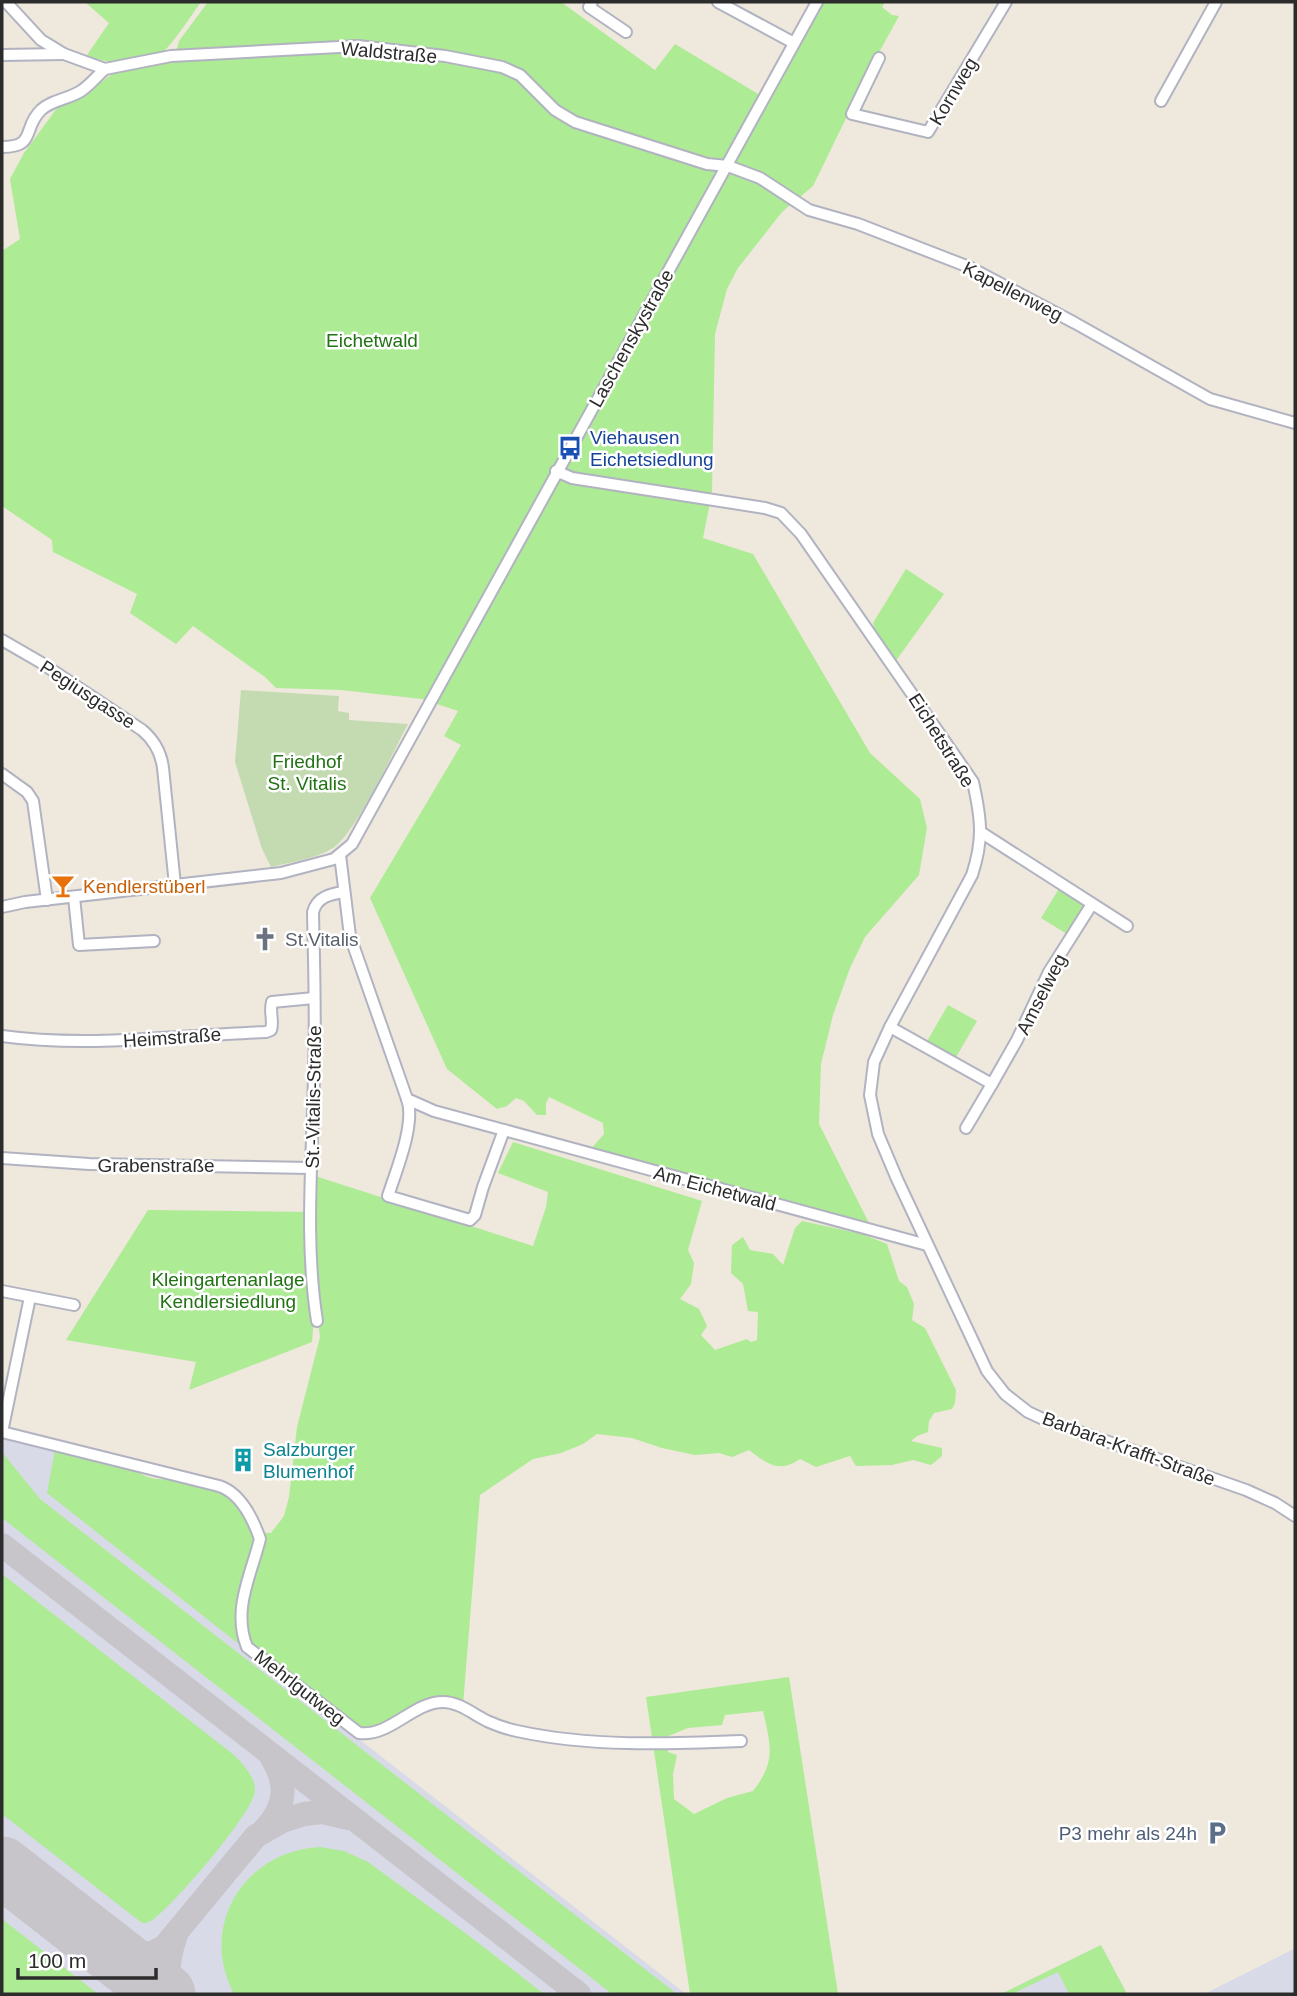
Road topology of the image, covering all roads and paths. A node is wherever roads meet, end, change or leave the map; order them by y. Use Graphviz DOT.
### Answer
graph roads {
  1 [pos="6,2"];
  2 [pos="592,2"];
  3 [pos="718,2"];
  4 [pos="817,2"];
  5 [pos="1006,2"];
  6 [pos="1216,2"];
  7 [pos="626,32"];
  8 [pos="794,43"];
  9 [pos="64,54"];
  10 [pos="2,55"];
  11 [pos="879,58"];
  12 [pos="106,69"];
  13 [pos="1161,102"];
  14 [pos="2,147"];
  15 [pos="728,166"];
  16 [pos="1295,423"];
  17 [pos="556,471"];
  18 [pos="2,640"];
  19 [pos="2,774"];
  20 [pos="982,833"];
  21 [pos="340,855"];
  22 [pos="176,885"];
  23 [pos="344,892"];
  24 [pos="74,897"];
  25 [pos="47,900"];
  26 [pos="1092,904"];
  27 [pos="2,907"];
  28 [pos="1128,926"];
  29 [pos="153,941"];
  30 [pos="314,998"];
  31 [pos="890,1027"];
  32 [pos="2,1036"];
  33 [pos="992,1084"];
  34 [pos="407,1099"];
  35 [pos="966,1128"];
  36 [pos="504,1130"];
  37 [pos="2,1158"];
  38 [pos="311,1168"];
  39 [pos="927,1245"];
  40 [pos="2,1291"];
  41 [pos="30,1297"];
  42 [pos="74,1305"];
  43 [pos="317,1321"];
  44 [pos="980,1358"];
  45 [pos="2,1432"];
  46 [pos="1295,1516"];
  47 [pos="741,1741"];
  1 -- 9 [label="street"];
  2 -- 7 [label="street"];
  3 -- 8 [label="street"];
  4 -- 8 [label="street, Laschenskystraße"];
  5 -- 11 [label="street, Kornweg"];
  6 -- 13 [label="street"];
  8 -- 15 [label="street, Laschenskystraße"];
  9 -- 10 [label="street"];
  9 -- 12 [label="street"];
  12 -- 14 [label="street"];
  12 -- 15 [label="street, Waldstraße"];
  15 -- 16 [label="street, Kapellenweg"];
  15 -- 17 [label="street, Laschenskystraße"];
  17 -- 20 [label="street, Eichetstraße"];
  17 -- 21 [label="street, Laschenskystraße"];
  18 -- 22 [label="street, Pegiusgasse"];
  19 -- 25 [label="street"];
  20 -- 26 [label="street"];
  20 -- 31 [label="street, Eichetstraße"];
  21 -- 22 [label="street"];
  21 -- 23 [label="street"];
  22 -- 24 [label="street"];
  23 -- 30 [label="street, St.-Vitalis-Straße"];
  23 -- 34 [label="street"];
  24 -- 25 [label="street"];
  24 -- 29 [label="street"];
  25 -- 27 [label="street"];
  26 -- 28 [label="street"];
  26 -- 33 [label="street, Amselweg"];
  30 -- 32 [label="street, Heimstraße"];
  30 -- 38 [label="street, St.-Vitalis-Straße"];
  31 -- 33 [label="street"];
  31 -- 39 [label="street, Eichetstraße"];
  33 -- 35 [label="street, Amselweg"];
  34 -- 36 [label="street, Am Eichetwald"];
  34 -- 36 [label="street"];
  36 -- 39 [label="street, Am Eichetwald"];
  37 -- 38 [label="street, Grabenstraße"];
  38 -- 43 [label="street, St.-Vitalis-Straße"];
  39 -- 44 [label="street, Eichetstraße"];
  40 -- 41 [label="street"];
  41 -- 42 [label="street"];
  41 -- 45 [label="street, Mehrlgutweg"];
  44 -- 46 [label="street, Barbara-Krafft-Straße"];
  45 -- 47 [label="street, Mehrlgutweg"];
}
